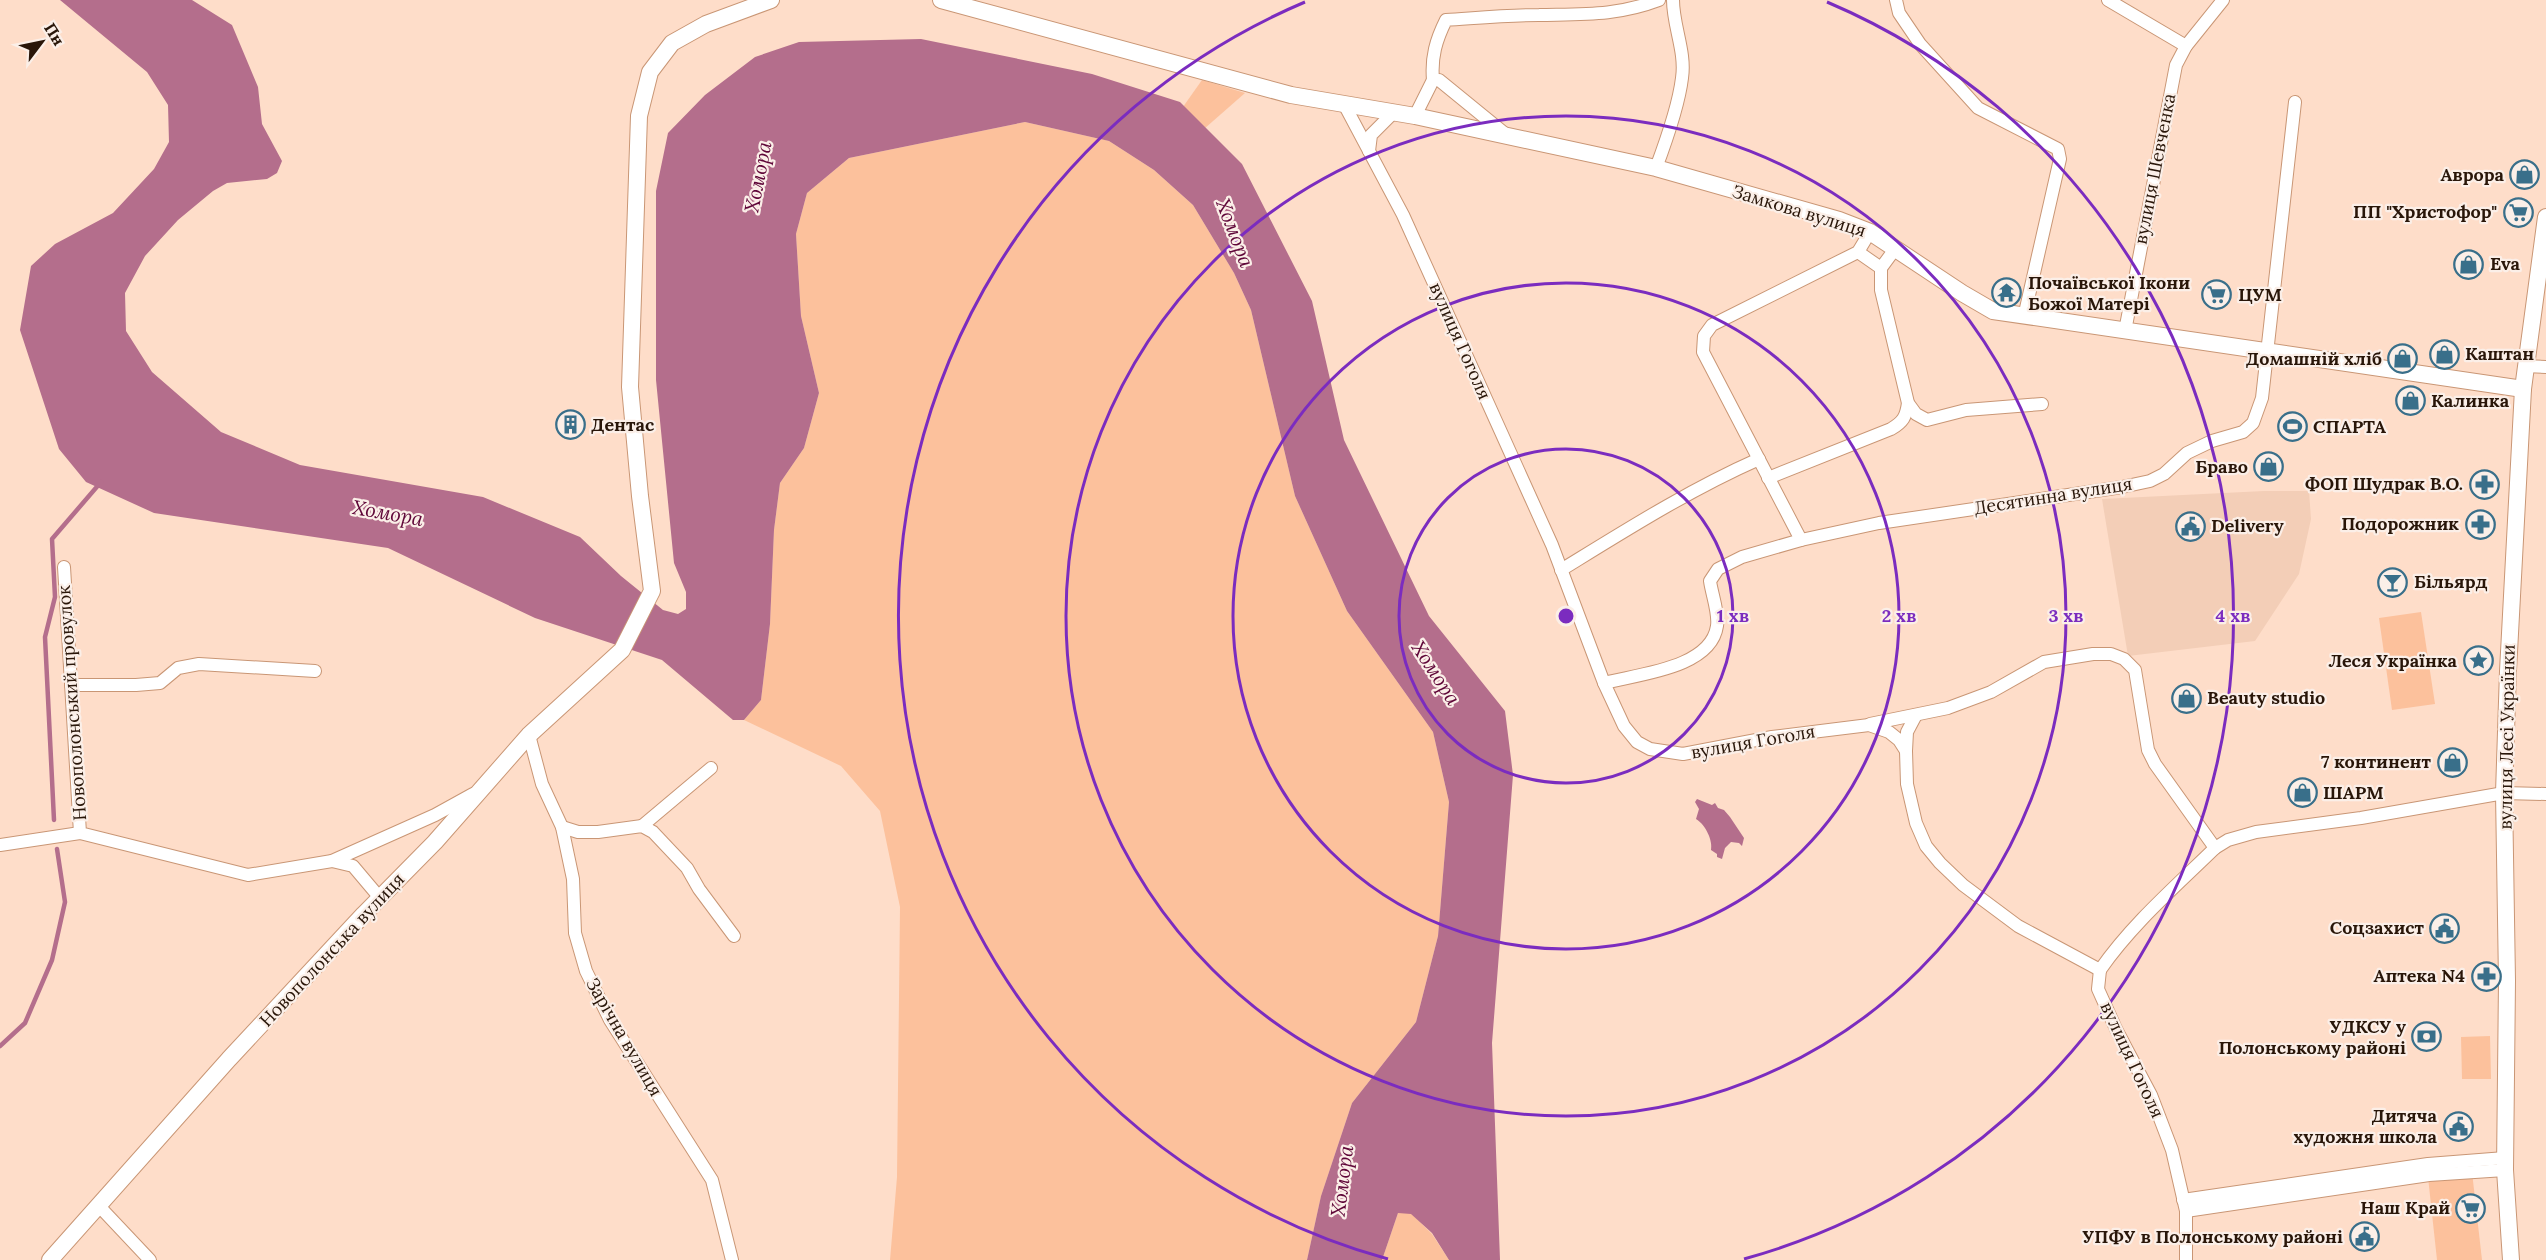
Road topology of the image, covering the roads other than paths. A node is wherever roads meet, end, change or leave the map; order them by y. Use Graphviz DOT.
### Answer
graph roads {
  1 [pos="771,0"];
  2 [pos="941,0"];
  3 [pos="1659,0"];
  4 [pos="1673,0"];
  5 [pos="1896,0"];
  6 [pos="2108,0"];
  7 [pos="2222,0"];
  8 [pos="958,2"];
  9 [pos="2186,46"];
  10 [pos="1433,80"];
  11 [pos="2295,102"];
  12 [pos="1344,104"];
  13 [pos="1394,112"];
  14 [pos="1415,116"];
  15 [pos="1509,138"];
  16 [pos="1369,150"];
  17 [pos="1656,168"];
  18 [pos="2546,217"];
  19 [pos="1870,232"];
  20 [pos="1895,249"];
  21 [pos="1858,252"];
  22 [pos="1881,268"];
  23 [pos="2024,317"];
  24 [pos="2125,331"];
  25 [pos="2267,352"];
  26 [pos="2525,366"];
  27 [pos="2546,367"];
  28 [pos="2523,389"];
  29 [pos="1908,403"];
  30 [pos="2042,404"];
  31 [pos="1927,420"];
  32 [pos="1891,429"];
  33 [pos="1759,459"];
  34 [pos="1768,478"];
  35 [pos="1801,540"];
  36 [pos="64,567"];
  37 [pos="1561,570"];
  38 [pos="315,671"];
  39 [pos="1604,683"];
  40 [pos="71,685"];
  41 [pos="1916,715"];
  42 [pos="1869,724"];
  43 [pos="529,735"];
  44 [pos="1906,751"];
  45 [pos="501,766"];
  46 [pos="711,768"];
  47 [pos="2504,793"];
  48 [pos="2546,794"];
  49 [pos="642,826"];
  50 [pos="562,827"];
  51 [pos="80,833"];
  52 [pos="0,845"];
  53 [pos="2215,848"];
  54 [pos="332,861"];
  55 [pos="380,898"];
  56 [pos="734,936"];
  57 [pos="2100,969"];
  58 [pos="2505,1164"];
  59 [pos="99,1206"];
  60 [pos="2184,1206"];
  61 [pos="50,1260"];
  62 [pos="150,1260"];
  63 [pos="732,1260"];
  64 [pos="2186,1260"];
  65 [pos="2511,1260"];
  1 -- 43 [label="street, Новополонська вулиця"];
  2 -- 8 [label="street, Замкова вулиця"];
  3 -- 10 [label="street"];
  4 -- 17 [label="street"];
  5 -- 23 [label="street"];
  6 -- 9 [label="street"];
  7 -- 9 [label="street, вулиця Шевченка"];
  8 -- 12 [label="street, Замкова вулиця"];
  9 -- 24 [label="street, вулиця Шевченка"];
  10 -- 14 [label="street"];
  10 -- 15 [label="street"];
  11 -- 25 [label="street"];
  12 -- 13 [label="street, Замкова вулиця"];
  12 -- 16 [label="street, вулиця Гоголя"];
  13 -- 14 [label="street, Замкова вулиця"];
  13 -- 16 [label="street"];
  14 -- 15 [label="street, Замкова вулиця"];
  15 -- 17 [label="street, Замкова вулиця"];
  16 -- 37 [label="street, вулиця Гоголя"];
  17 -- 19 [label="street, Замкова вулиця"];
  18 -- 26 [label="street, вулиця Лесі Українки"];
  19 -- 20 [label="street, Замкова вулиця"];
  19 -- 21 [label="street"];
  20 -- 22 [label="street"];
  20 -- 23 [label="street, Замкова вулиця"];
  21 -- 22 [label="street"];
  21 -- 33 [label="street"];
  22 -- 29 [label="street"];
  23 -- 24 [label="street, Замкова вулиця"];
  24 -- 25 [label="street, Замкова вулиця"];
  25 -- 28 [label="street, Замкова вулиця"];
  25 -- 35 [label="street, Десятинна вулиця"];
  26 -- 27 [label="street"];
  26 -- 28 [label="street, вулиця Лесі Українки"];
  28 -- 47 [label="street, вулиця Лесі Українки"];
  29 -- 31 [label="street"];
  29 -- 32 [label="street"];
  30 -- 31 [label="street"];
  31 -- 32 [label="street"];
  32 -- 34 [label="street"];
  33 -- 34 [label="street"];
  33 -- 37 [label="street"];
  34 -- 35 [label="street"];
  35 -- 39 [label="street, Десятинна вулиця"];
  36 -- 40 [label="street, Новополонський провулок"];
  37 -- 39 [label="street, вулиця Гоголя"];
  38 -- 40 [label="street"];
  39 -- 42 [label="street, вулиця Гоголя"];
  40 -- 51 [label="street, Новополонський провулок"];
  41 -- 42 [label="street, вулиця Гоголя"];
  41 -- 44 [label="street"];
  41 -- 53 [label="street, вулиця Гоголя"];
  42 -- 44 [label="street"];
  43 -- 45 [label="street, Новополонська вулиця"];
  43 -- 50 [label="street, Зарічна вулиця"];
  44 -- 57 [label="street"];
  45 -- 54 [label="street, Новополонський провулок"];
  45 -- 55 [label="street, Новополонська вулиця"];
  46 -- 49 [label="street"];
  47 -- 48 [label="street"];
  47 -- 53 [label="street"];
  47 -- 58 [label="street, вулиця Лесі Українки"];
  49 -- 50 [label="street"];
  49 -- 56 [label="street"];
  50 -- 63 [label="street, Зарічна вулиця"];
  51 -- 52 [label="street"];
  51 -- 54 [label="street, Новополонський провулок"];
  53 -- 57 [label="street"];
  54 -- 55 [label="street"];
  55 -- 59 [label="street, Новополонська вулиця"];
  57 -- 60 [label="street, вулиця Гоголя"];
  58 -- 60 [label="street"];
  58 -- 65 [label="street, вулиця Лесі Українки"];
  59 -- 61 [label="street, Новополонська вулиця"];
  59 -- 62 [label="street"];
  60 -- 64 [label="street, вулиця Гоголя"];
}
